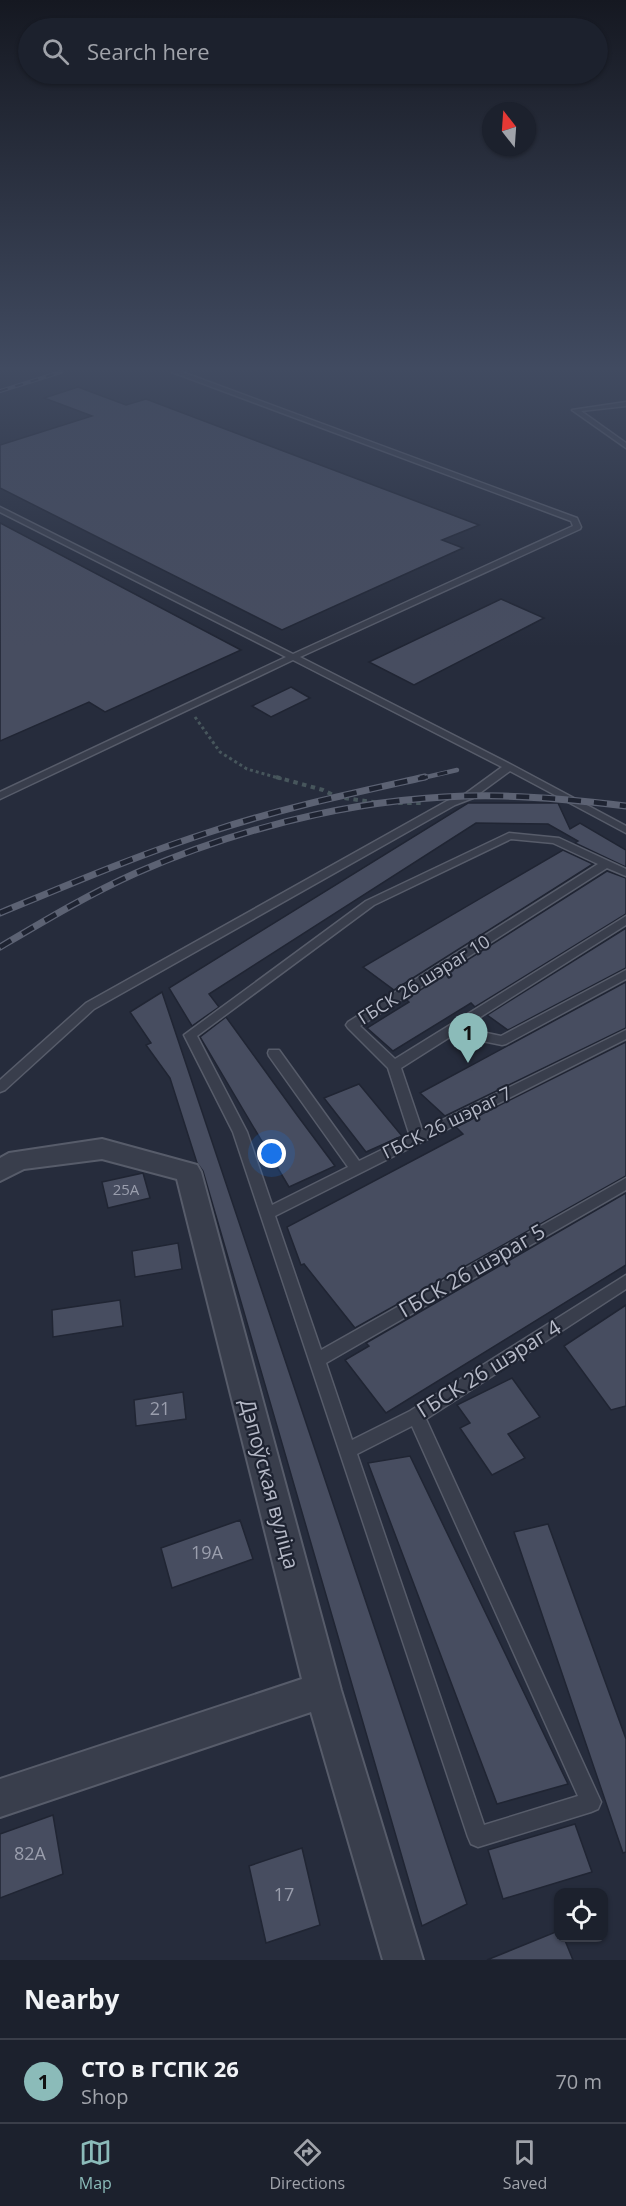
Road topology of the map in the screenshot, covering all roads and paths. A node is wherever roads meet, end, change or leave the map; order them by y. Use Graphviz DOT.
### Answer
graph roads {
  1 [pos="422,463"];
  2 [pos="0,509"];
  3 [pos="293,657"];
  4 [pos="188,707"];
  5 [pos="509,767"];
  6 [pos="0,796"];
  7 [pos="451,803"];
  8 [pos="626,830"];
  9 [pos="608,862"];
  10 [pos="626,873"];
  11 [pos="626,920"];
  12 [pos="626,974"];
  13 [pos="451,1030"];
  14 [pos="626,1034"];
  15 [pos="274,1053"];
  16 [pos="394,1066"];
  17 [pos="0,1087"];
  18 [pos="417,1137"];
  19 [pos="9,1165"];
  20 [pos="356,1168"];
  21 [pos="626,1183"];
  22 [pos="268,1213"];
  23 [pos="626,1281"];
  24 [pos="318,1360"];
  25 [pos="416,1416"];
  26 [pos="349,1450"];
  27 [pos="323,1690"];
  28 [pos="0,1798"];
  29 [pos="403,1960"];
  1 -- 3 [label="lane"];
  2 -- 3 [label="lane"];
  3 -- 4 [label="lane"];
  3 -- 5 [label="lane"];
  4 -- 6 [label="lane"];
  4 -- 7 [label="path"];
  5 -- 7 [label="lane"];
  5 -- 8 [label="lane"];
  7 -- 17 [label="lane"];
  9 -- 10 [label="lane"];
  9 -- 16 [label="lane, ГБСК 26 шэраг 10"];
  9 -- 22 [label="lane"];
  11 -- 13 [label="lane"];
  12 -- 13 [label="lane"];
  13 -- 16 [label="lane"];
  14 -- 18 [label="lane, ГБСК 26 шэраг 7"];
  15 -- 20 [label="lane"];
  16 -- 18 [label="lane, ГБСК 26 шэраг 10"];
  18 -- 20 [label="lane, ГБСК 26 шэраг 7"];
  19 -- 27 [label="street, Дэпоўская вуліца"];
  20 -- 22 [label="lane, ГБСК 26 шэраг 7"];
  21 -- 24 [label="lane, ГБСК 26 шэраг 5"];
  22 -- 24 [label="lane"];
  23 -- 25 [label="lane, ГБСК 26 шэраг 4"];
  24 -- 26 [label="lane"];
  25 -- 26 [label="lane, ГБСК 26 шэраг 4"];
  25 -- 26 [label="lane"];
  27 -- 28 [label="street"];
  27 -- 29 [label="street, Дэпоўская вуліца"];
}
